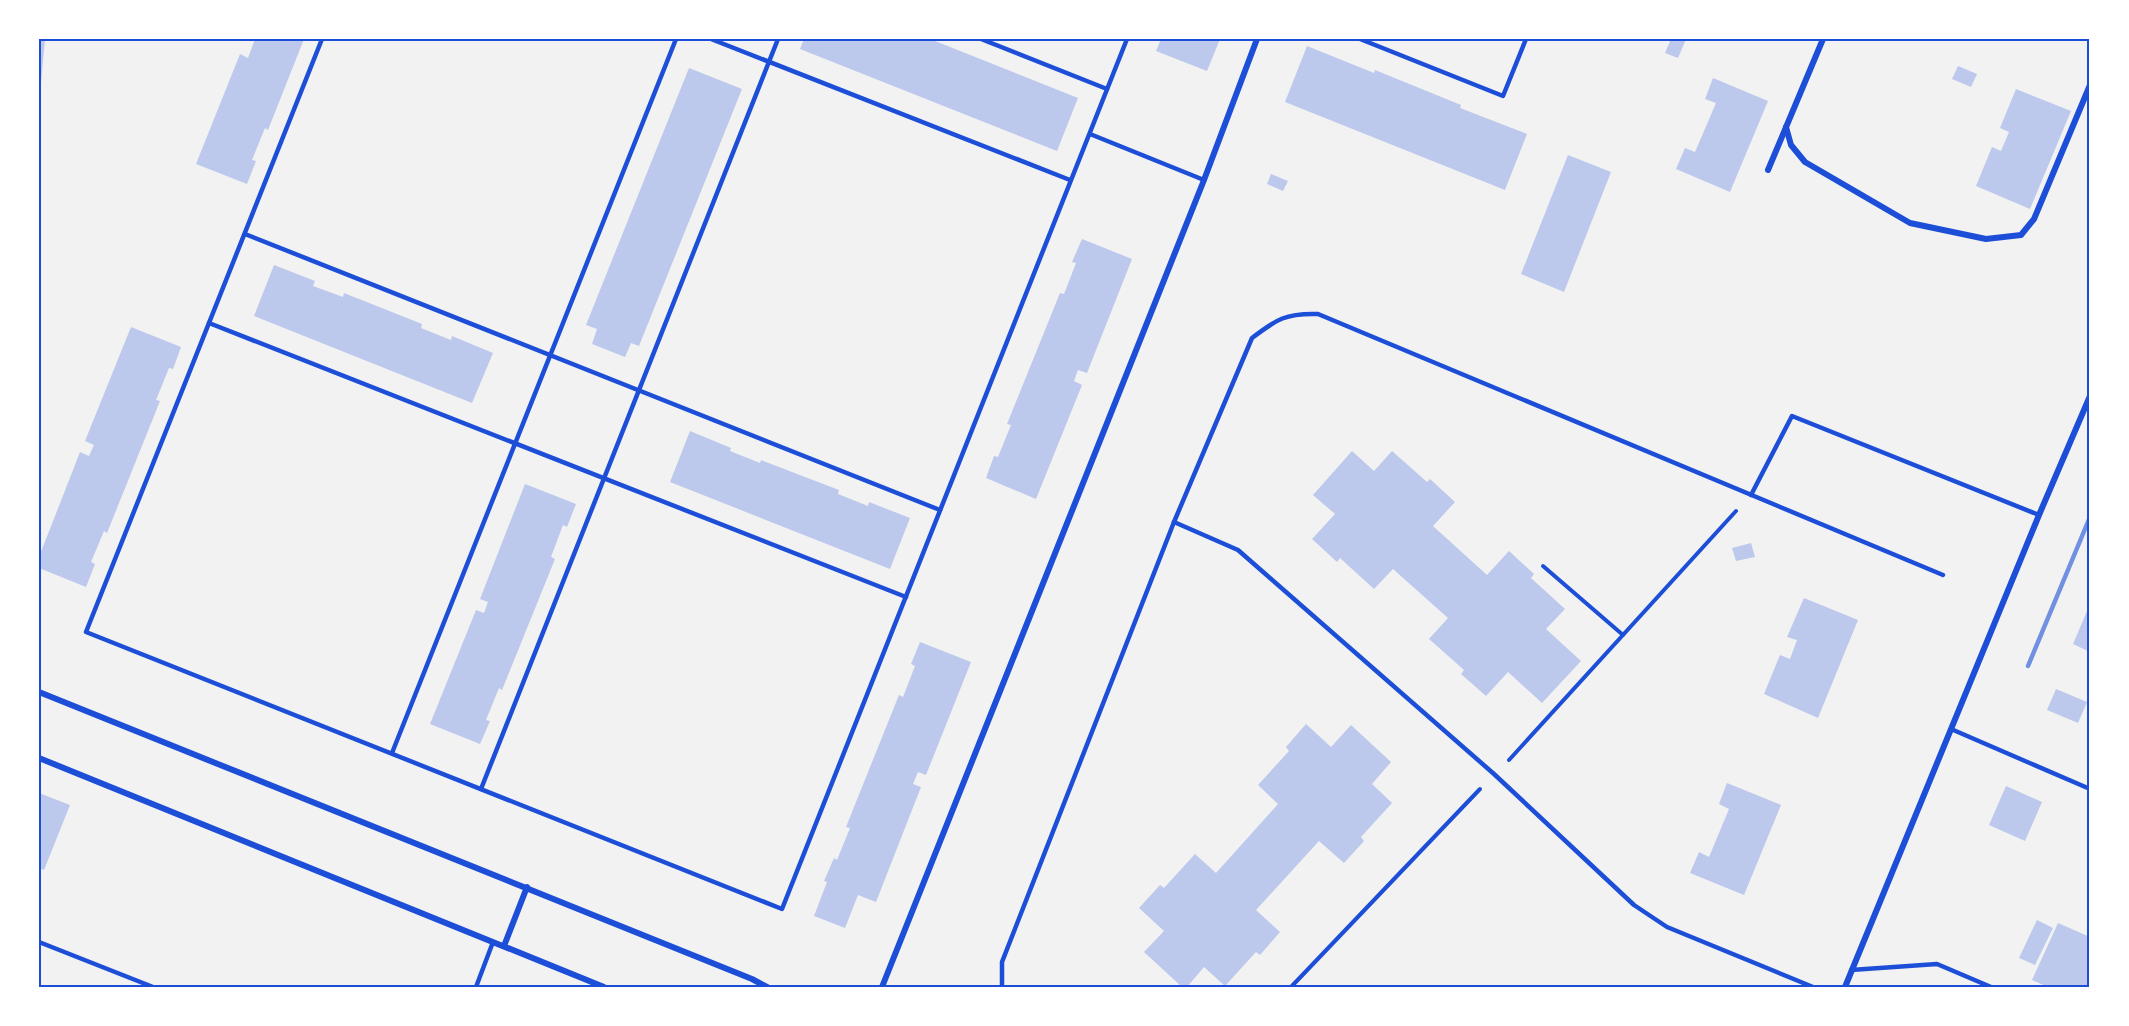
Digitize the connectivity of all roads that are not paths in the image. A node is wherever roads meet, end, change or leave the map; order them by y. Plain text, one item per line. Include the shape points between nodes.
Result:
1 (322, 39) edge
2 (676, 39) edge
3 (711, 39) edge
4 (778, 39) edge
5 (981, 39) edge
6 (1127, 39) edge
7 (1257, 39) edge
8 (1360, 39) edge
9 (1526, 39) edge
10 (1823, 39) edge
11 (769, 62) junction
12 (2090, 86) edge
13 (1107, 89) junction
14 (1786, 127) junction
15 (1090, 134) junction
16 (1768, 170) dead end
17 (1070, 180) junction
18 (1204, 180) junction
19 (245, 234) junction
20 (209, 323) junction
21 (550, 355) junction
22 (639, 390) junction
23 (2090, 396) edge
24 (515, 444) junction
25 (604, 479) junction
26 (1751, 495) junction
27 (940, 510) junction
28 (2039, 515) junction
29 (1174, 522) junction
30 (1943, 575) dead end
31 (906, 597) junction
32 (39, 692) edge
33 (1951, 729) junction
34 (392, 753) junction
35 (39, 758) edge
36 (481, 789) junction
37 (2090, 789) edge
38 (527, 887) junction
39 (39, 942) edge
40 (494, 942) junction
41 (504, 946) junction
42 (1851, 970) junction
43 (153, 987) edge
44 (476, 987) edge
45 (604, 987) edge
46 (766, 987) edge
47 (882, 987) edge
48 (1002, 987) edge
49 (1813, 987) edge
50 (1845, 987) edge
51 (1991, 987) edge

1 - 19 lane
2 - 21 lane
3 - 11 lane
4 - 11 lane
5 - 13 lane
6 - 13 lane
7 - 18 street
8 - 9 lane via 1503,96
10 - 14 street
11 - 17 lane
11 - 22 lane
12 - 14 street via 2034,219 2021,235 1986,239 1910,224 1805,162 1791,145
13 - 15 lane
14 - 16 street
15 - 17 lane
15 - 18 lane
17 - 27 lane
18 - 47 street
19 - 20 lane
19 - 21 lane
20 - 24 lane
20 - 34 lane via 86,633
21 - 22 lane
21 - 24 lane
22 - 25 lane
22 - 27 lane
23 - 28 street
24 - 25 lane
24 - 34 lane
25 - 31 lane
25 - 36 lane
26 - 28 lane via 1792,416
26 - 29 lane via 1318,314 1295,313 1272,322 1252,338
26 - 30 lane
27 - 31 lane
28 - 33 street
29 - 48 lane via 1002,962
29 - 49 lane via 1238,550 1494,774 1634,905 1667,927
31 - 36 lane via 782,909
32 - 38 street
33 - 37 lane
33 - 42 street
34 - 36 lane
35 - 40 street
38 - 41 street
38 - 46 street
39 - 43 lane
40 - 41 street
40 - 44 lane
41 - 45 street
42 - 50 street
42 - 51 lane via 1937,964

